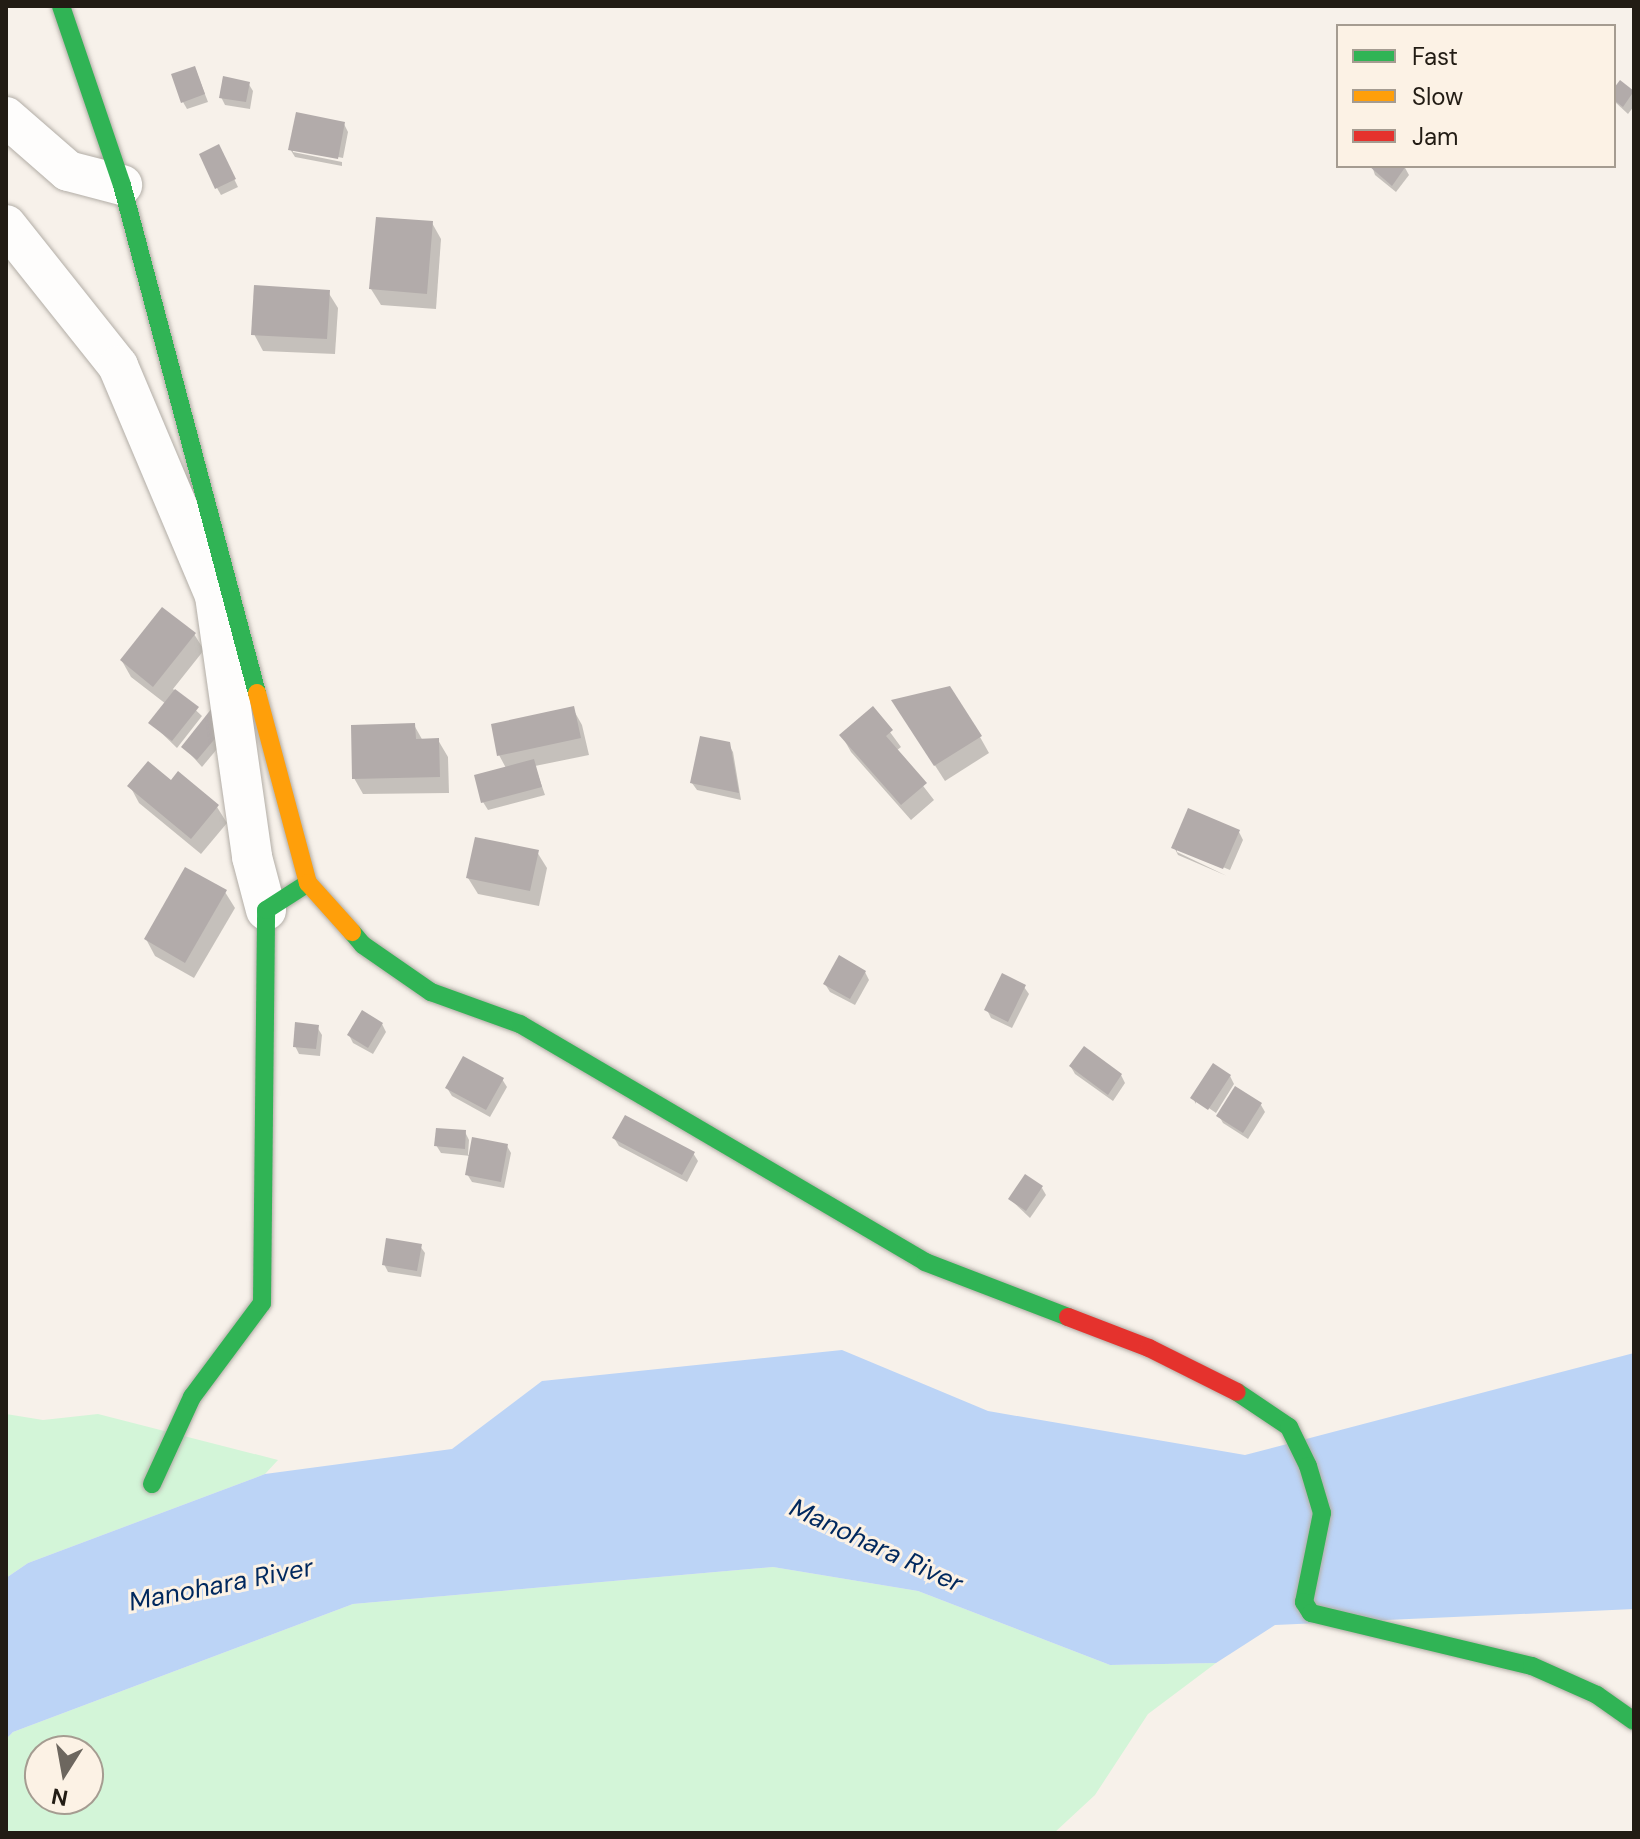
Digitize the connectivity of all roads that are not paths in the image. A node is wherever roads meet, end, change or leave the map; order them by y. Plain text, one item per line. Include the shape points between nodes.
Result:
1 (61, 6) edge
2 (6, 117) edge
3 (122, 185) junction
4 (6, 225) edge
5 (308, 883) junction
6 (266, 910) junction
7 (152, 1484) dead end
8 (1634, 1721) edge

1 - 3 street
2 - 3 street via 68,171
3 - 5 street
4 - 6 street via 118,366 215,596 252,857
5 - 6 street
5 - 8 street via 363,945 431,992 520,1024 925,1262 1149,1348 1255,1401 1289,1427 1322,1513 1304,1602 1316,1616 1532,1666 1597,1695
6 - 7 street via 262,1303 192,1397

